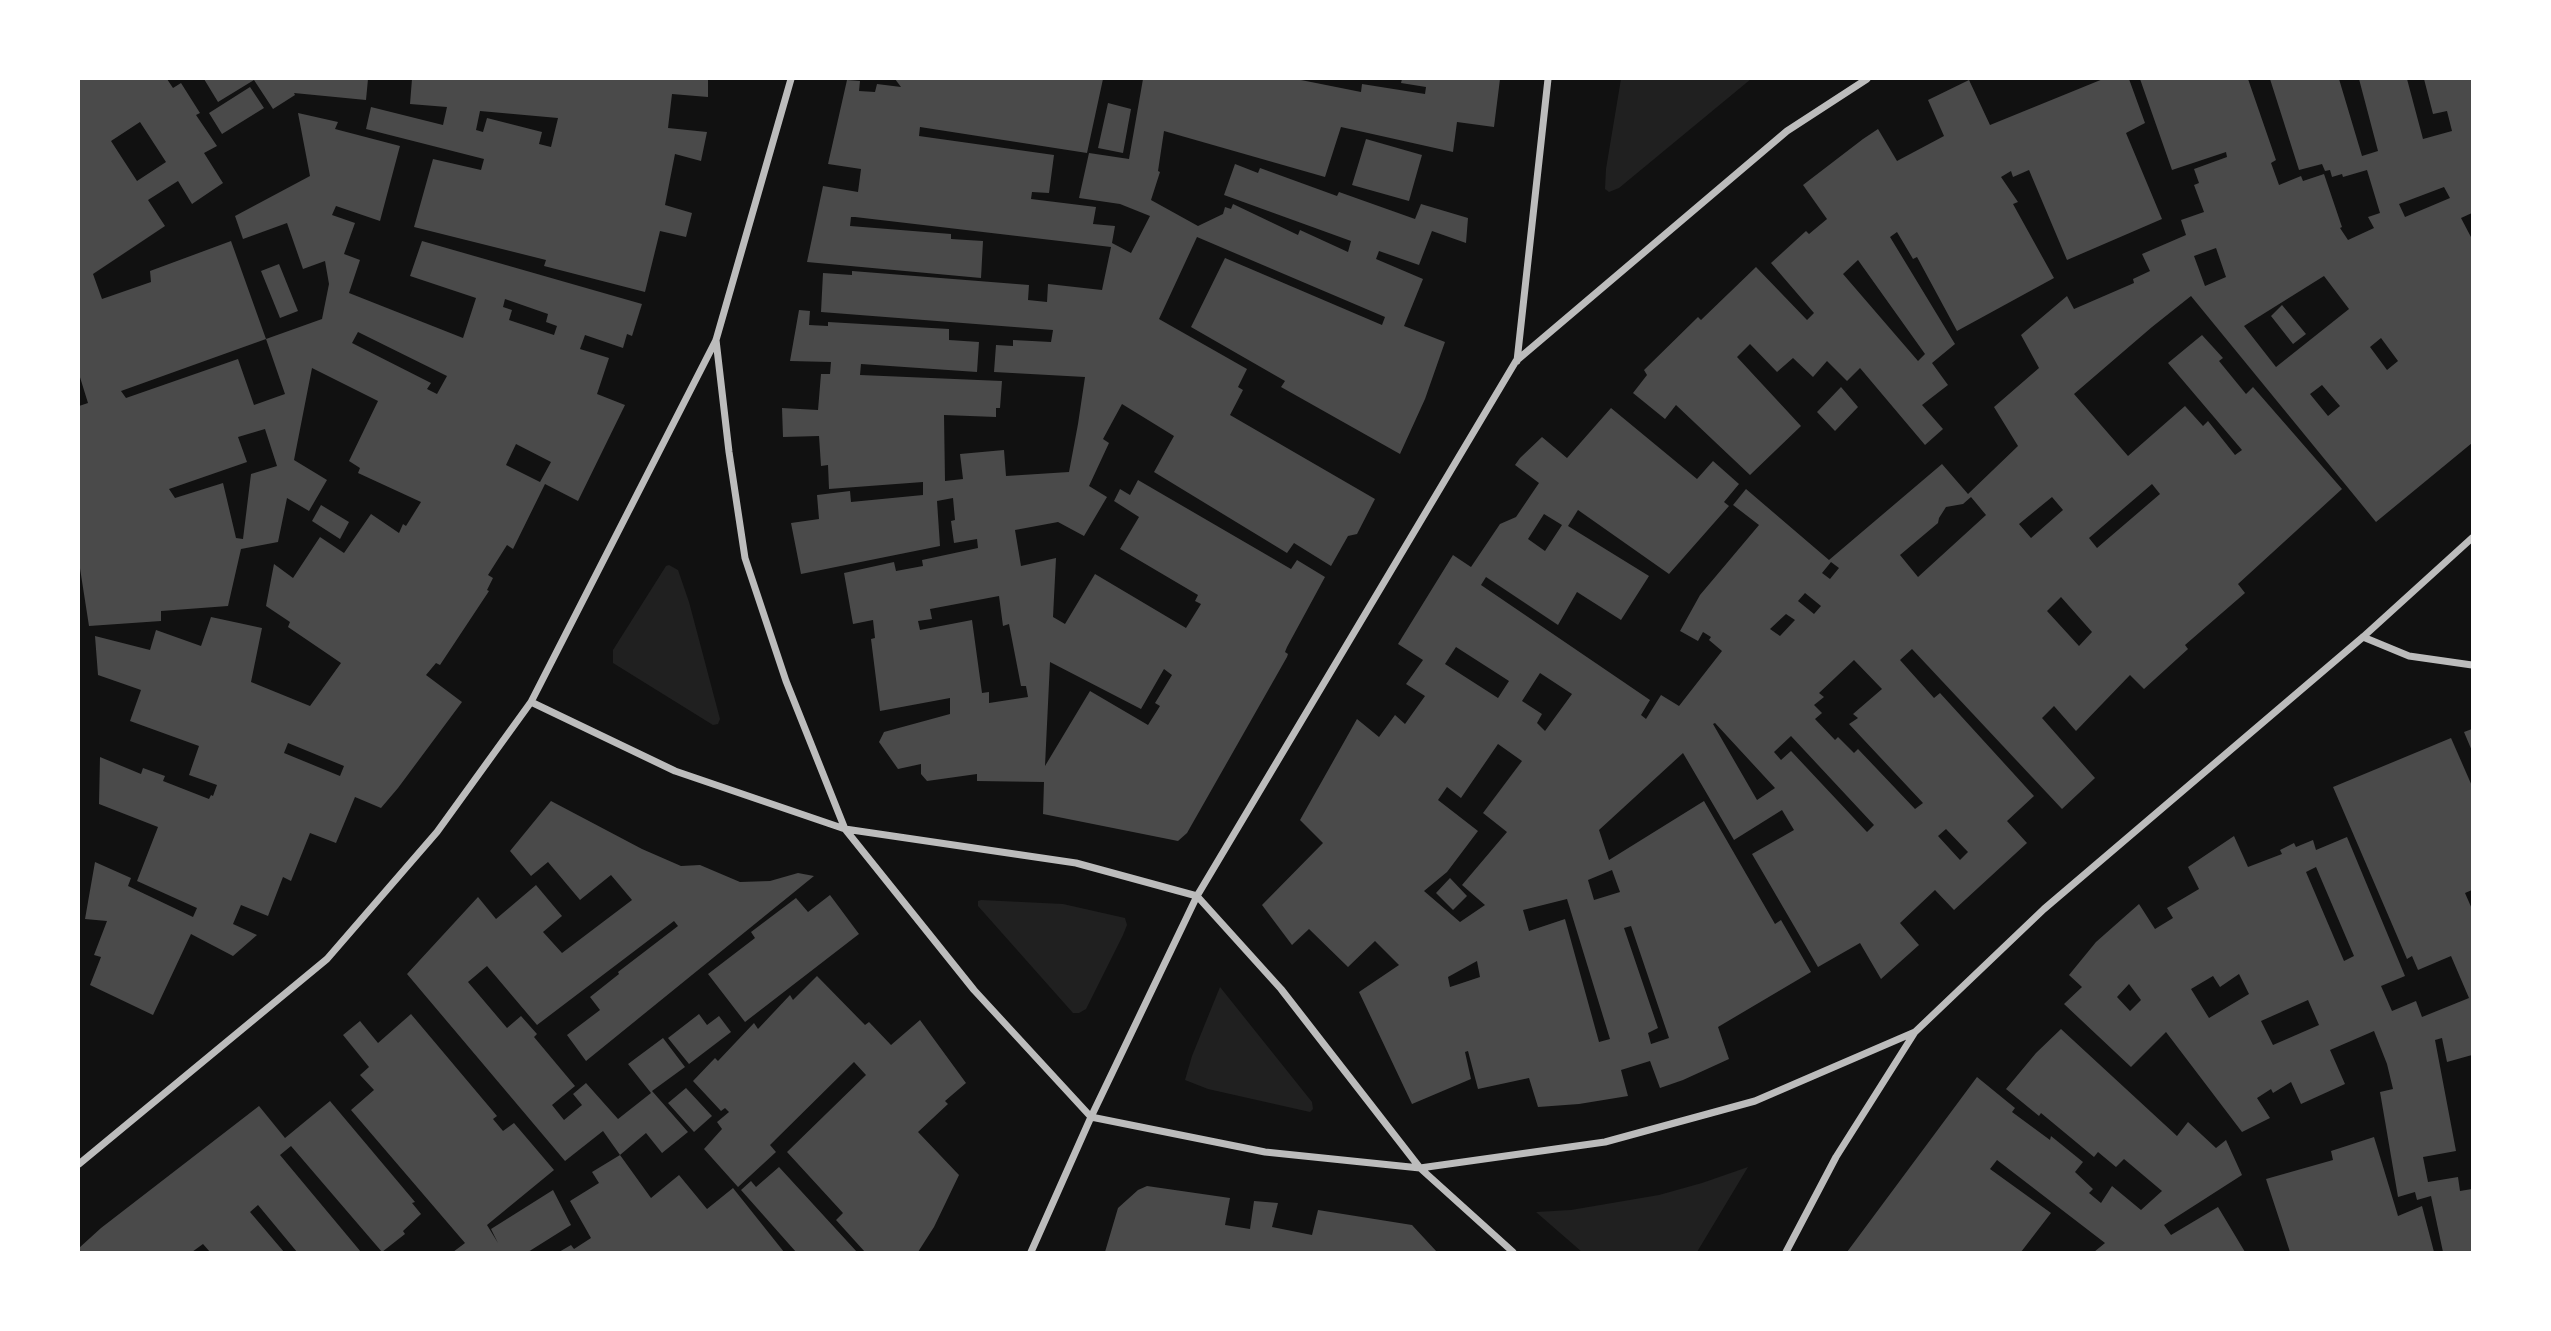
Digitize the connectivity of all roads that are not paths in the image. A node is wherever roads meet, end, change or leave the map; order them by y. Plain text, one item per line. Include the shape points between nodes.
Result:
1 (791, 79) edge
2 (1548, 79) edge
3 (1867, 79) edge
4 (716, 340) junction
5 (1517, 361) junction
6 (2472, 538) edge
7 (2363, 637) junction
8 (2472, 665) edge
9 (531, 702) junction
10 (845, 829) junction
11 (1197, 896) junction
12 (1915, 1032) junction
13 (1091, 1117) junction
14 (79, 1164) edge
15 (1420, 1168) junction
16 (1031, 1252) edge
17 (1513, 1252) edge
18 (1786, 1252) edge

1 - 4 street
2 - 5 street
3 - 5 street via 1787,131
4 - 9 street
4 - 10 street via 746,558 786,681
5 - 11 street
6 - 7 street
7 - 8 street via 2409,656
7 - 12 street via 2044,909
9 - 10 street via 675,771
9 - 14 street via 438,831 327,959
10 - 11 street via 1076,863
10 - 13 street via 974,990
11 - 13 street
11 - 15 street via 1281,989
12 - 15 street via 1755,1101 1605,1142
12 - 18 street via 1836,1157
13 - 15 street via 1265,1152
13 - 16 street
15 - 17 street

